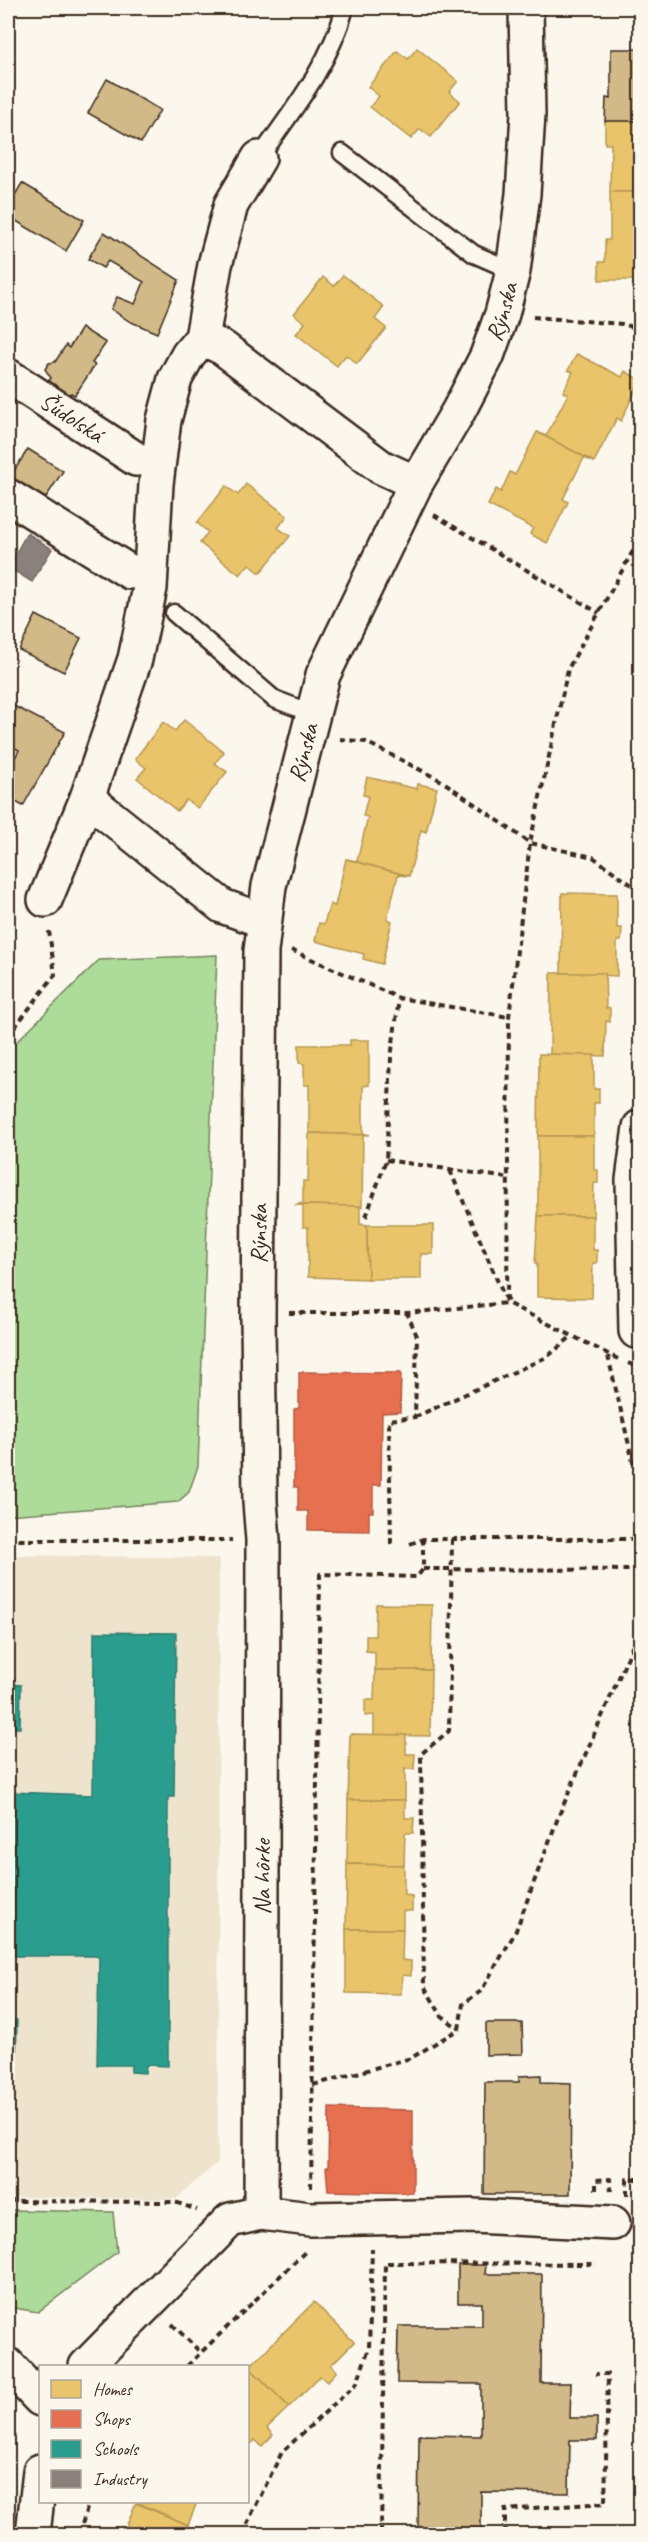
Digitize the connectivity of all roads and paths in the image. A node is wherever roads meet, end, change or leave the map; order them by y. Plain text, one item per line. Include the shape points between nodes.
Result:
1 (345, 8) edge
2 (526, 8) edge
3 (342, 153) dead end
4 (259, 158) joint
5 (513, 271) junction
6 (502, 314) junction
7 (640, 329) edge
8 (202, 338) junction
9 (8, 376) edge
10 (136, 459) dead end
11 (412, 491) junction
12 (8, 496) edge
13 (640, 538) edge
14 (129, 572) dead end
15 (174, 613) dead end
16 (599, 613) junction
17 (309, 724) junction
18 (87, 798) junction
19 (530, 843) junction
20 (640, 891) edge
21 (45, 900) joint
22 (262, 936) junction
23 (399, 998) junction
24 (509, 1017) junction
25 (8, 1036) edge
26 (640, 1127) edge
27 (386, 1160) junction
28 (449, 1168) junction
29 (508, 1178) junction
30 (366, 1217) dead end
31 (507, 1303) junction
32 (407, 1313) junction
33 (258, 1316) junction
34 (636, 1331) dead end
35 (572, 1336) junction
36 (608, 1355) junction
37 (640, 1368) edge
38 (415, 1417) junction
39 (640, 1480) edge
40 (423, 1539) junction
41 (452, 1539) junction
42 (640, 1539) edge
43 (8, 1540) edge
44 (263, 1540) junction
45 (391, 1544) dead end
46 (410, 1544) dead end
47 (423, 1569) junction
48 (451, 1569) junction
49 (640, 1570) edge
50 (640, 1629) edge
51 (459, 2029) junction
52 (313, 2085) junction
53 (8, 2201) edge
54 (245, 2217) junction
55 (310, 2219) junction
56 (613, 2223) dead end
57 (372, 2240) dead end
58 (300, 2255) dead end
59 (597, 2264) dead end
60 (149, 2301) junction
61 (201, 2353) junction
62 (8, 2365) edge
63 (88, 2365) edge
64 (190, 2365) edge
65 (596, 2374) dead end
66 (39, 2398) edge
67 (39, 2480) edge
68 (89, 2503) edge
69 (640, 2528) edge
70 (33, 2535) edge
71 (80, 2535) edge
72 (242, 2535) edge
73 (381, 2535) edge
74 (505, 2535) edge
75 (634, 2535) edge

1 - 4 lane via 338,33 320,68
2 - 5 street, Rýnska via 528,114
3 - 5 lane via 474,254
4 - 8 street via 231,205
5 - 6 street, Rýnska
6 - 7 path via 622,324
6 - 11 street, Rýnska via 487,356
8 - 11 street via 223,348
8 - 18 street via 175,379 167,409 156,484 150,588 135,658
9 - 10 street, Šúdolská
11 - 16 path
11 - 17 street, Rýnska via 323,675
12 - 14 street
13 - 16 path
15 - 17 lane
16 - 19 path via 568,669
17 - 19 path via 366,742 442,781
17 - 22 street, Rýnska via 269,886
18 - 21 street
18 - 22 street
19 - 20 path via 593,857
19 - 24 path
21 - 25 path via 55,975
22 - 23 path
22 - 33 street, Rýnska
23 - 24 path
23 - 27 path via 390,1058
24 - 29 path
26 - 34 street via 633,1180
27 - 28 path
27 - 30 path
28 - 29 path
28 - 31 path
29 - 31 path
31 - 32 path
31 - 35 path
32 - 33 path
32 - 38 path via 417,1336
33 - 44 street, Rýnska
35 - 36 path
35 - 38 path via 547,1357
36 - 37 path
36 - 39 path
38 - 45 path via 389,1420
40 - 41 path
40 - 46 path
40 - 47 path
41 - 42 path
41 - 48 path
43 - 44 path
44 - 54 street, Na hôrke
47 - 48 path
47 - 52 path via 417,1577 320,1574
48 - 49 path
48 - 51 path via 448,1731 421,1754 423,1986 441,2015
50 - 51 path via 559,1815 515,1934 481,1991 463,2004
51 - 52 path via 411,2058
52 - 55 path
53 - 54 path via 175,2202
54 - 55 street
54 - 60 street
55 - 56 street via 473,2216
57 - 72 path via 369,2348 357,2383 282,2452
58 - 61 path
59 - 73 path via 385,2263
60 - 61 path
60 - 63 street
61 - 64 path
62 - 66 street
65 - 74 path via 608,2374 605,2503 505,2511
67 - 70 street
68 - 71 path
69 - 75 path

